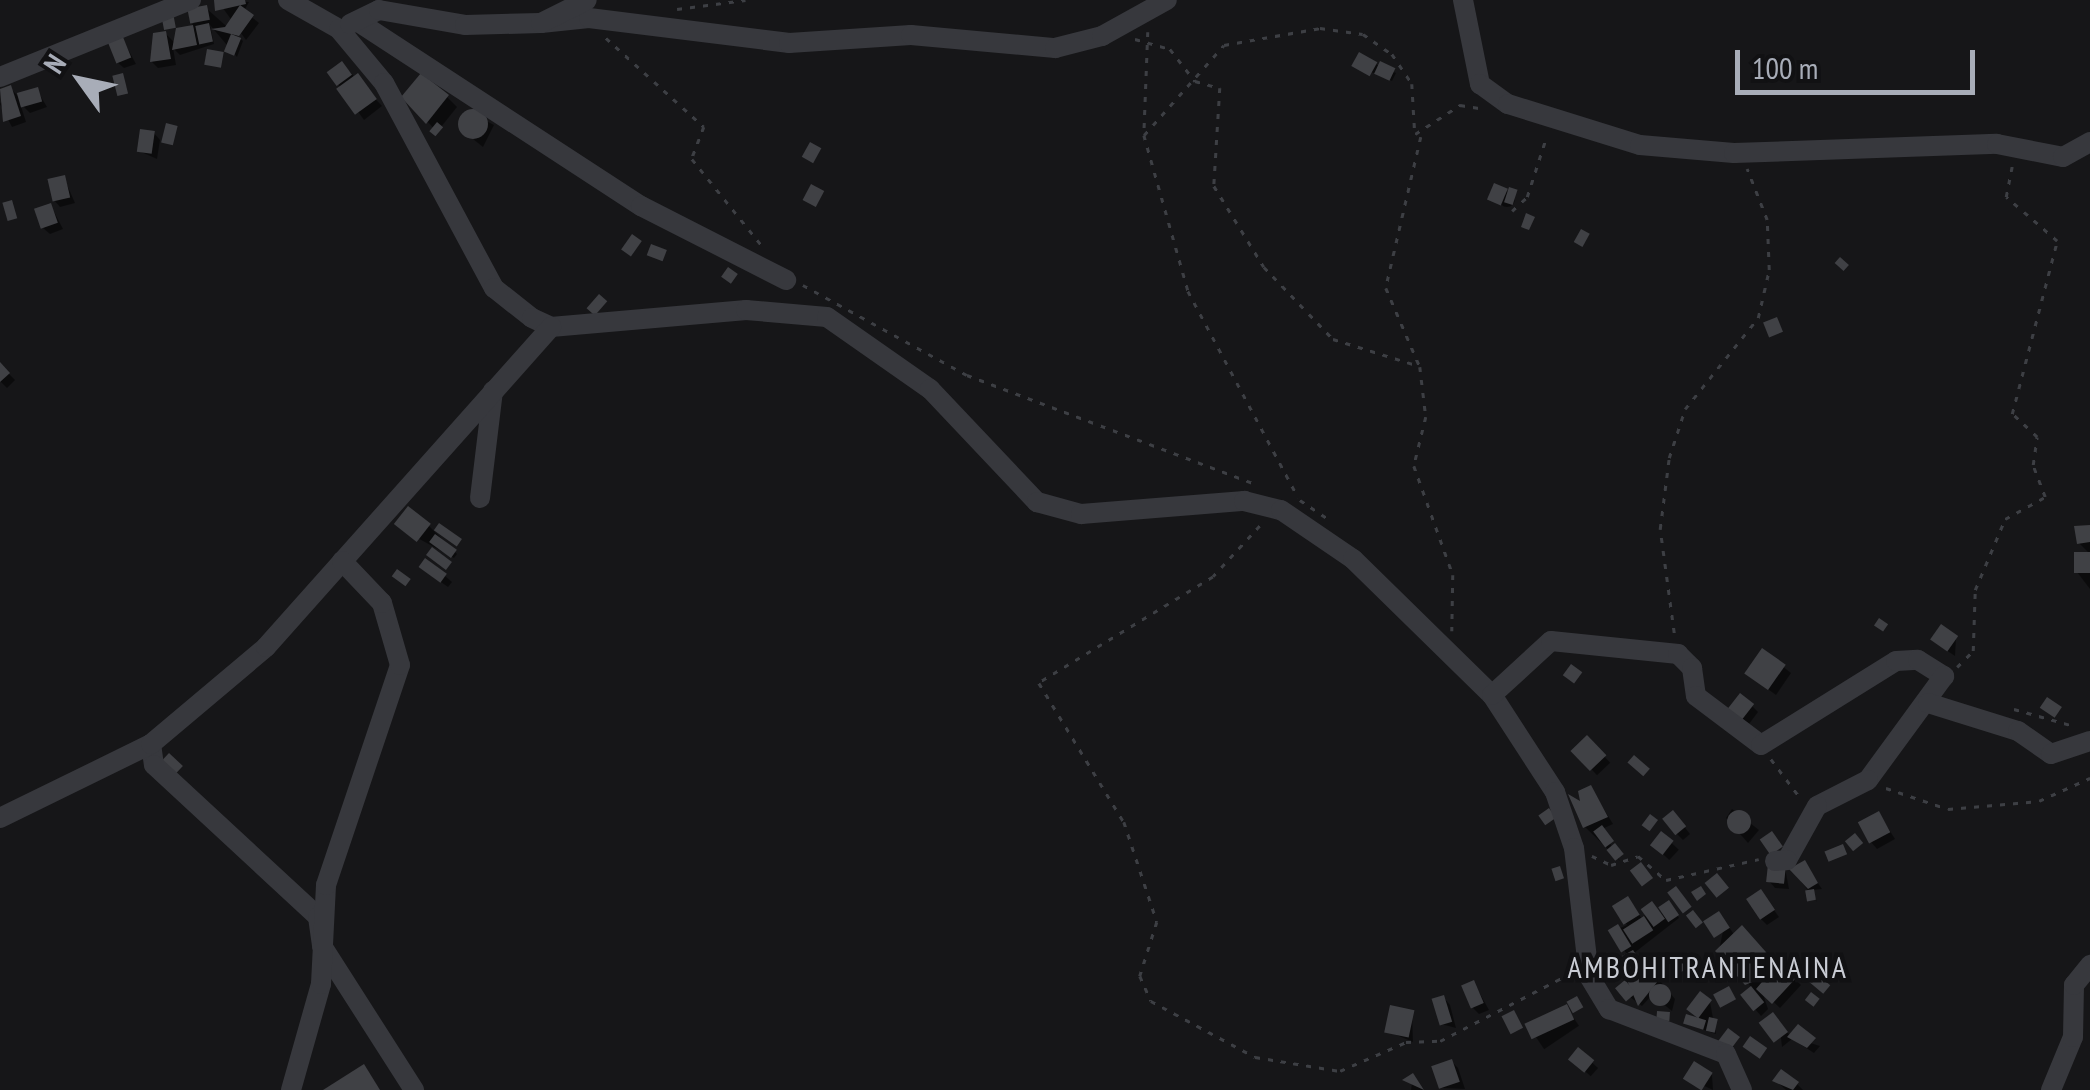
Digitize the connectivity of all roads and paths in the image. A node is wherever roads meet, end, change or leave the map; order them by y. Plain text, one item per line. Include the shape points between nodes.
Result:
1 (191, 0) edge
2 (288, 0) edge
3 (1166, 0) edge
4 (1463, 0) edge
5 (588, 9) edge
6 (1145, 11) junction
7 (348, 25) junction
8 (1102, 36) junction
9 (1149, 41) junction
10 (0, 76) edge
11 (1195, 81) junction
12 (1494, 111) dead end
13 (1554, 116) junction
14 (1144, 135) junction
15 (1422, 136) junction
16 (2090, 142) edge
17 (1997, 144) junction
18 (1734, 153) junction
19 (1512, 211) dead end
20 (768, 254) dead end
21 (786, 280) joint
22 (551, 328) junction
23 (1420, 366) junction
24 (493, 391) junction
25 (1261, 487) dead end
26 (480, 498) dead end
27 (1289, 502) junction
28 (1332, 528) dead end
29 (342, 561) junction
30 (1678, 654) junction
31 (1461, 664) junction
32 (1944, 676) junction
33 (1492, 695) junction
34 (1928, 703) junction
35 (2090, 741) edge
36 (151, 744) junction
37 (1761, 745) junction
38 (2090, 778) edge
39 (1868, 780) junction
40 (1817, 806) junction
41 (0, 818) edge
42 (1574, 848) junction
43 (1775, 861) joint
44 (322, 946) junction
45 (2090, 964) edge
46 (1588, 976) junction
47 (291, 1090) edge
48 (414, 1090) edge
49 (1742, 1090) edge
50 (2051, 1090) edge

1 - 10 street
2 - 7 street
3 - 6 street
4 - 13 street via 1480,84 1508,104
5 - 7 street via 542,23 465,24 378,10
5 - 8 street via 789,44 911,36 1055,48
5 - 20 path via 704,127 692,158
6 - 8 street
6 - 9 path
7 - 21 street via 641,206
7 - 22 street via 494,288
8 - 9 path
9 - 11 path via 1182,56
9 - 14 path via 1139,91
11 - 14 path
11 - 15 path via 1216,52 1242,38 1320,28 1363,34 1392,54 1412,84
11 - 23 path via 1220,88 1214,186 1264,267 1333,339
12 - 15 path via 1460,106
13 - 18 street via 1640,145
13 - 19 path via 1527,198
14 - 27 path via 1205,333
15 - 23 path via 1386,288
16 - 17 street via 2063,156
17 - 18 street
17 - 32 path via 2013,159 2006,197 2056,241 2012,414 2037,438 2033,465 2045,497 2005,519 1975,590 1972,651
18 - 30 path via 1767,220 1769,270 1758,318 1685,409 1669,458 1660,529
21 - 25 path via 822,290 967,375
22 - 24 street
22 - 27 street via 746,310 827,317 930,390 1038,502 1081,514 1218,500
23 - 31 path via 1426,417 1414,466 1453,575
24 - 26 street
24 - 29 street
27 - 28 path
27 - 31 street
27 - 46 path via 1213,577 1039,683 1124,822 1157,922 1140,976 1151,1001 1254,1056 1340,1071 1406,1042 1440,1041 1554,977
29 - 36 street via 266,646
29 - 44 street via 382,603 400,665 326,885
30 - 33 street via 1551,641
30 - 37 street via 1692,668 1696,696
31 - 33 street
32 - 34 street
32 - 37 street via 1918,660 1896,661
33 - 42 street via 1556,792
34 - 35 street via 2018,731 2050,754
34 - 39 street
36 - 41 street
36 - 44 street via 154,765 253,866 297,890 318,917
37 - 40 path via 1802,801
38 - 39 path via 2039,801 1948,809
39 - 40 street
40 - 43 street via 1787,860
42 - 43 path via 1612,865 1638,856 1666,880
42 - 46 street
44 - 47 street via 321,984
44 - 48 street
45 - 50 street via 2074,985 2073,1037
46 - 49 street via 1609,1009 1726,1054

